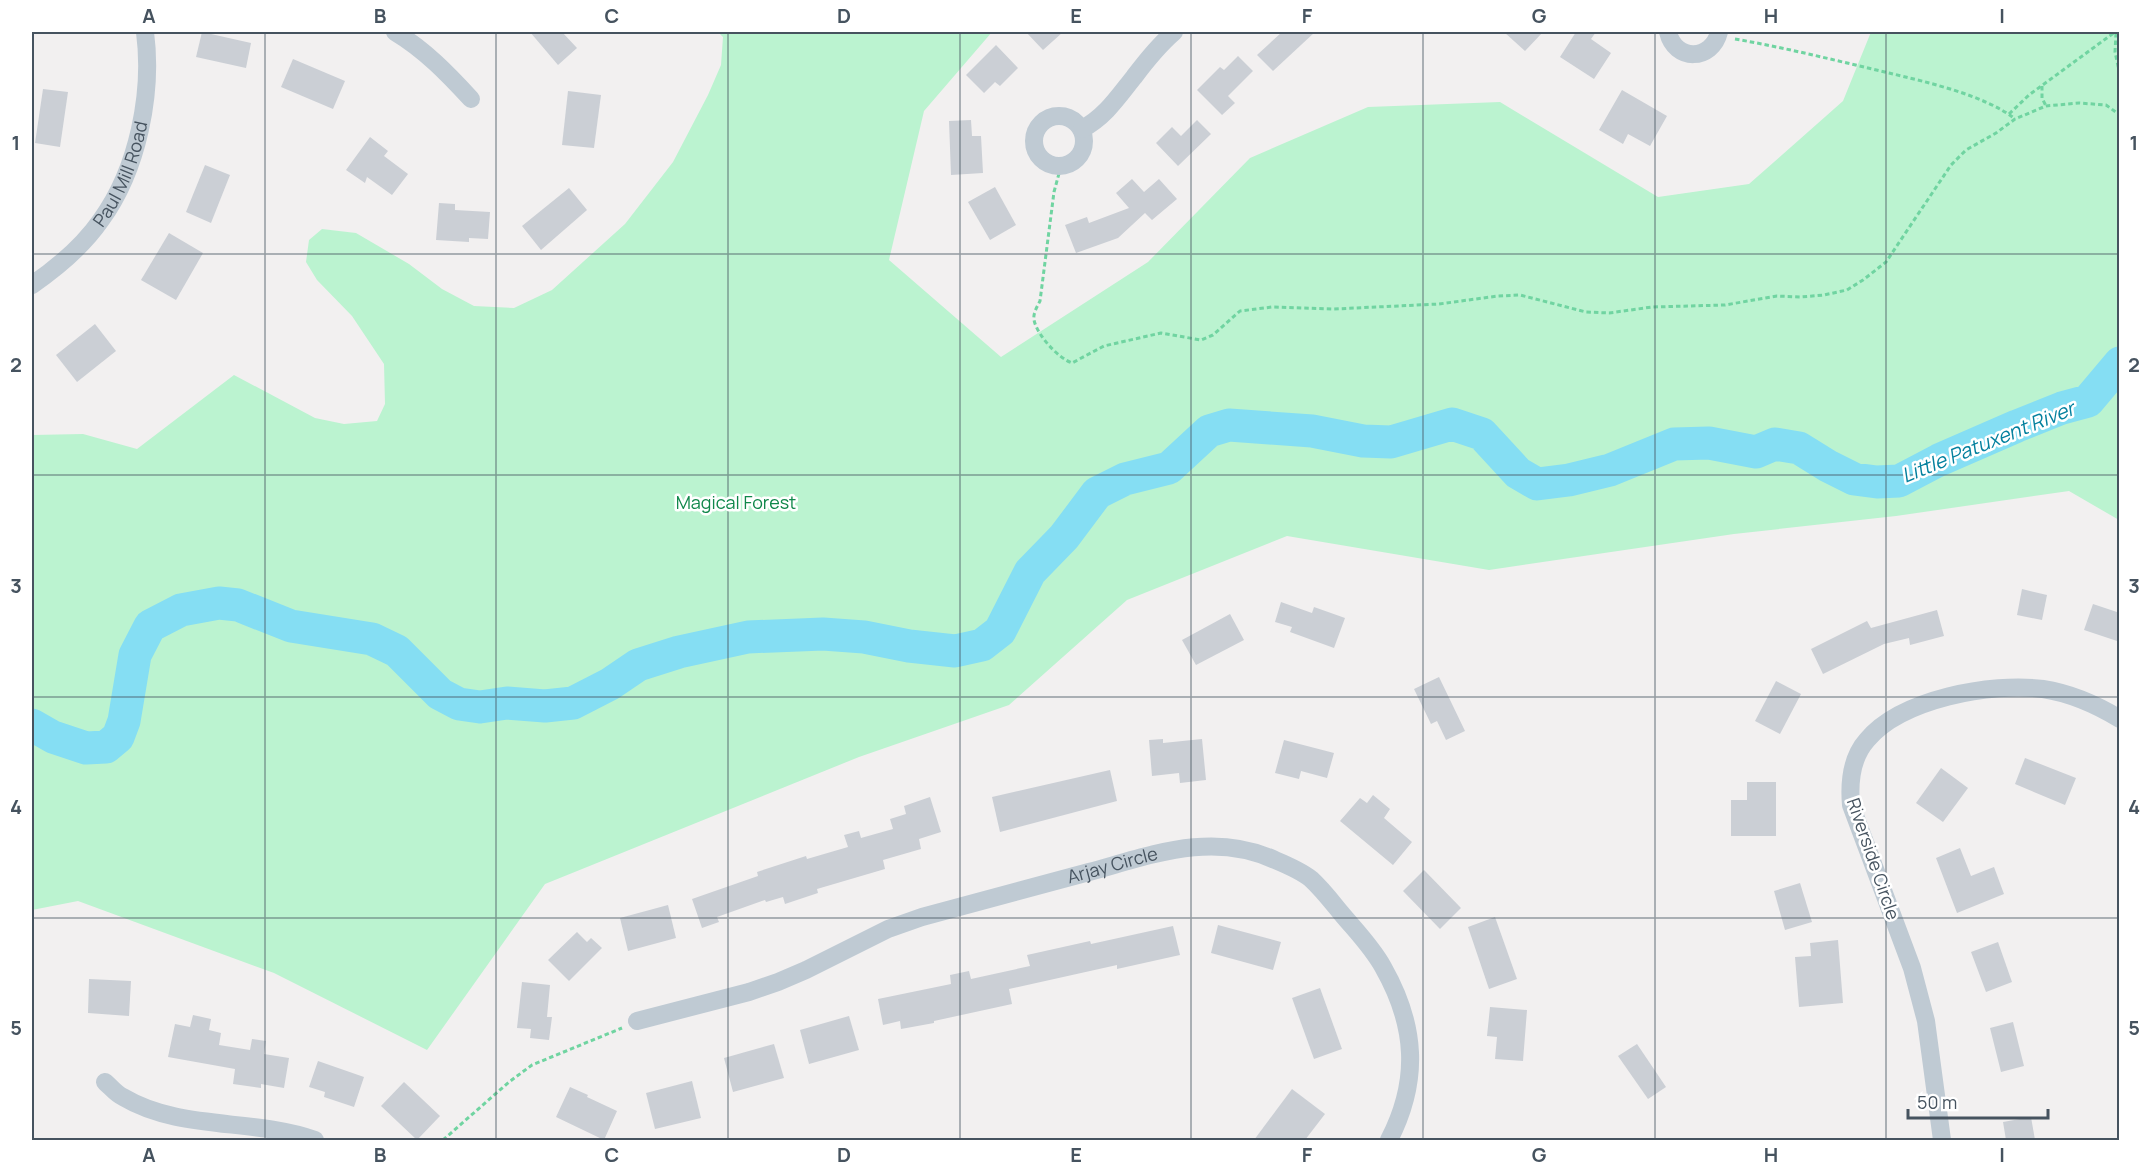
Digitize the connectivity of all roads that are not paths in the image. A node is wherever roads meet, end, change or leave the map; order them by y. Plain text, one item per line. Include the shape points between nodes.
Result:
1 (145, 32) edge
2 (395, 32) edge
3 (1174, 32) edge
4 (1668, 32) edge
5 (1719, 32) edge
6 (471, 99) dead end
7 (1082, 129) junction
8 (32, 285) edge
9 (2120, 719) edge
10 (637, 1021) road end
11 (105, 1082) dead end
12 (315, 1140) edge
13 (1389, 1140) edge
14 (1942, 1140) edge

1 - 8 street, Paul Mill Road via 144,107 138,142 124,179 102,219 77,248
2 - 6 street via 440,65
3 - 7 street via 1109,110
4 - 5 street via 1678,50 1691,54 1702,53 1714,45
7 - 7 street via 1072,119 1052,116 1035,132 1037,153 1053,165 1070,164 1083,149
9 - 14 street, Riverside Circle via 2079,699 2043,689 1977,691 1901,714 1865,741 1854,762 1849,784 1851,805 1912,968 1926,1022
10 - 13 street, Arjay Circle via 768,986 922,917 1163,852 1217,845 1264,855 1311,879 1376,954 1395,988 1408,1028 1408,1087 1401,1116
11 - 12 street via 120,1096 168,1115

